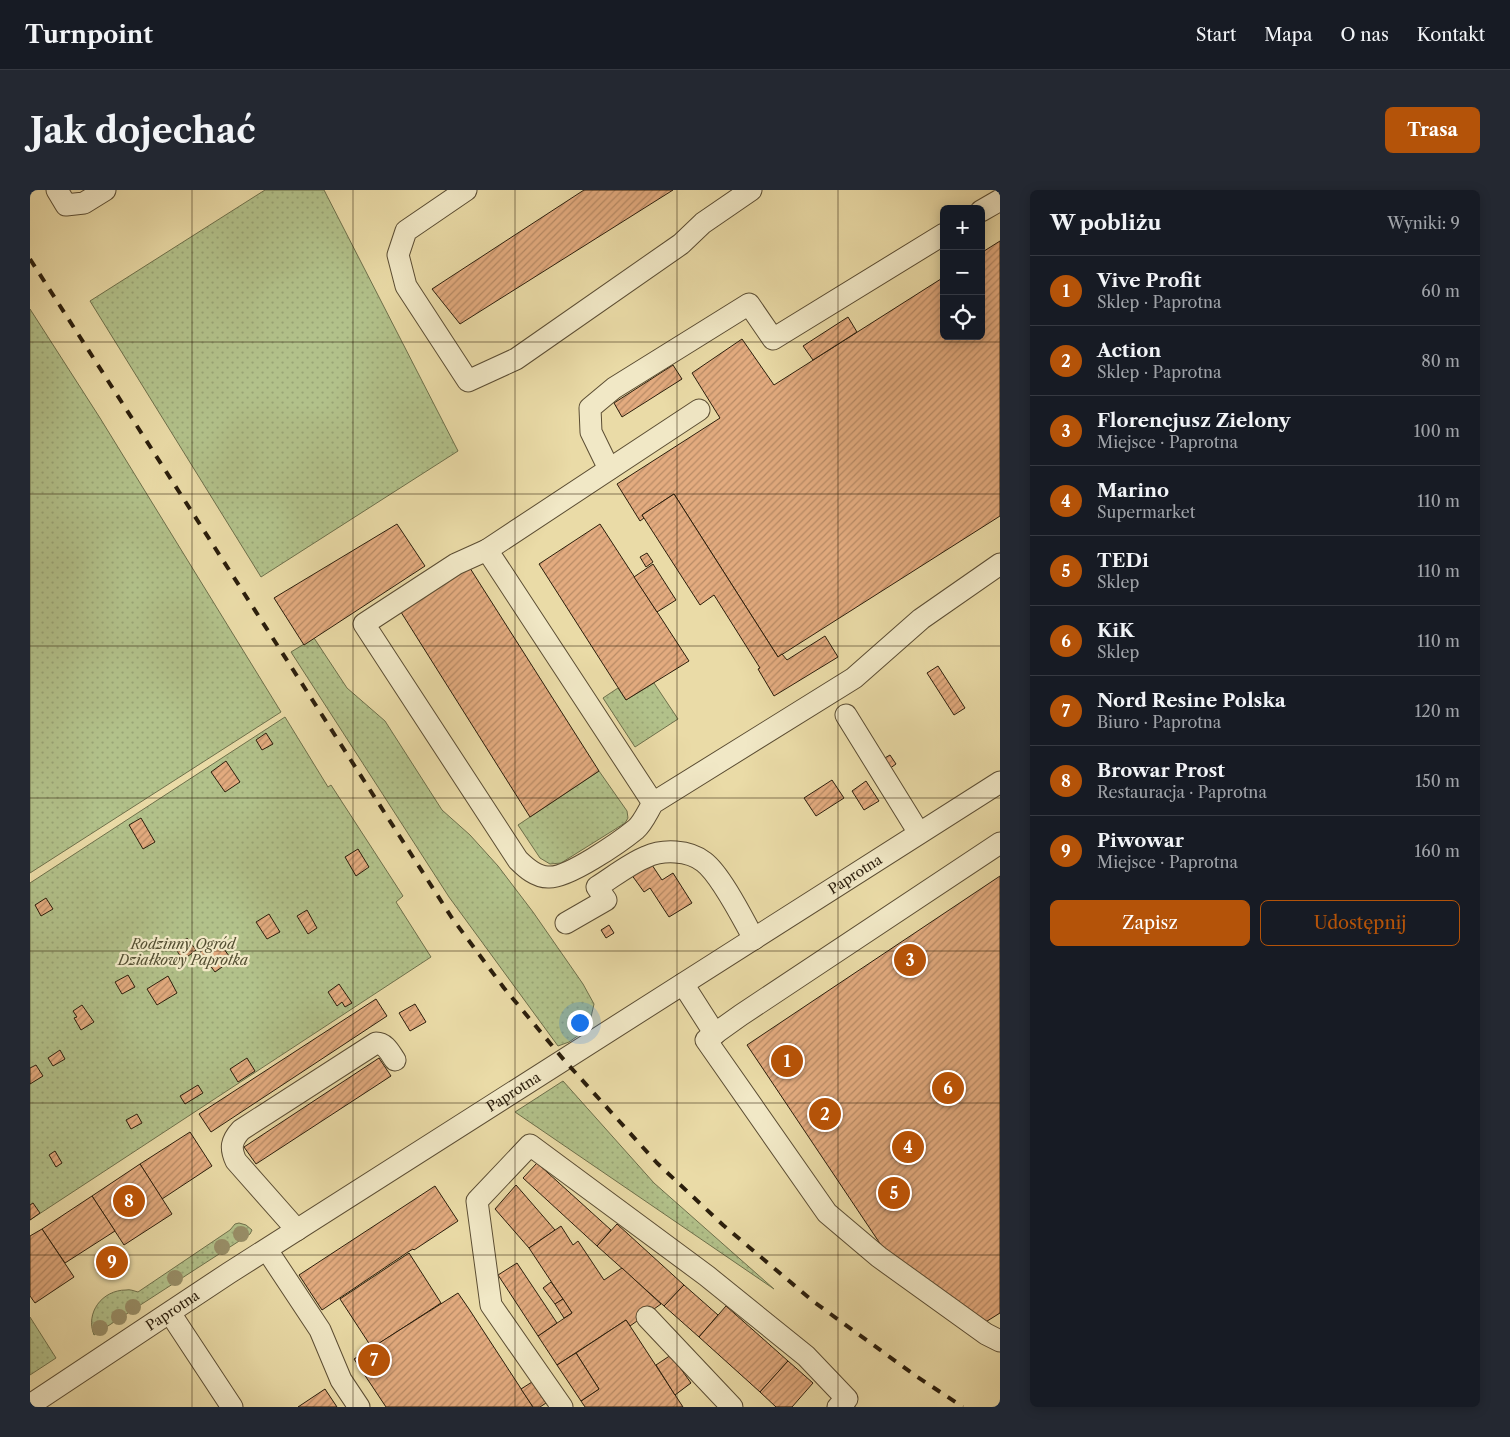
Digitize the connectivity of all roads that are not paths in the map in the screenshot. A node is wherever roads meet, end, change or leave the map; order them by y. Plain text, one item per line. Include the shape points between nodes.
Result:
1 (57, 190) edge
2 (105, 190) edge
3 (466, 190) edge
4 (751, 190) edge
5 (1000, 200) edge
6 (985, 209) edge
7 (940, 236) edge
8 (699, 410) dead end
9 (609, 469) junction
10 (487, 550) junction
11 (1000, 564) edge
12 (846, 715) dead end
13 (1000, 782) edge
14 (653, 803) junction
15 (919, 833) junction
16 (1000, 843) edge
17 (566, 923) dead end
18 (754, 939) junction
19 (683, 984) junction
20 (716, 1034) junction
21 (394, 1060) dead end
22 (298, 1230) junction
23 (267, 1250) junction
24 (170, 1313) junction
25 (647, 1317) dead end
26 (1000, 1341) edge
27 (30, 1405) edge
28 (232, 1407) edge
29 (359, 1407) edge
30 (562, 1407) edge
31 (732, 1407) edge
32 (838, 1407) edge

1 - 2 street via 66,205 84,204
3 - 4 street via 406,232 398,255 406,286 468,381 516,359 681,244 703,223
5 - 6 street
7 - 9 street via 773,339 749,304 614,388 590,408 591,432
8 - 9 street
9 - 10 street
10 - 14 street
10 - 14 street via 456,564 364,624 504,841 526,868 548,877 562,876 637,828
11 - 14 street via 921,619 854,678
12 - 15 street
13 - 15 street, Paprotna
15 - 18 street, Paprotna
16 - 20 street
17 - 18 street via 606,900 597,887 645,857 660,852 681,852 704,861
18 - 19 street, Paprotna
19 - 20 street
19 - 22 street, Paprotna
20 - 26 street via 706,1040 827,1213 879,1257
21 - 22 street via 385,1045 376,1043 235,1137 232,1152 236,1161
22 - 23 street, Paprotna
23 - 24 street, Paprotna
23 - 29 street via 320,1330 341,1380
24 - 27 street, Paprotna
24 - 28 street
25 - 31 street
30 - 32 street via 491,1305 477,1201 530,1145 707,1276 806,1356 847,1399

